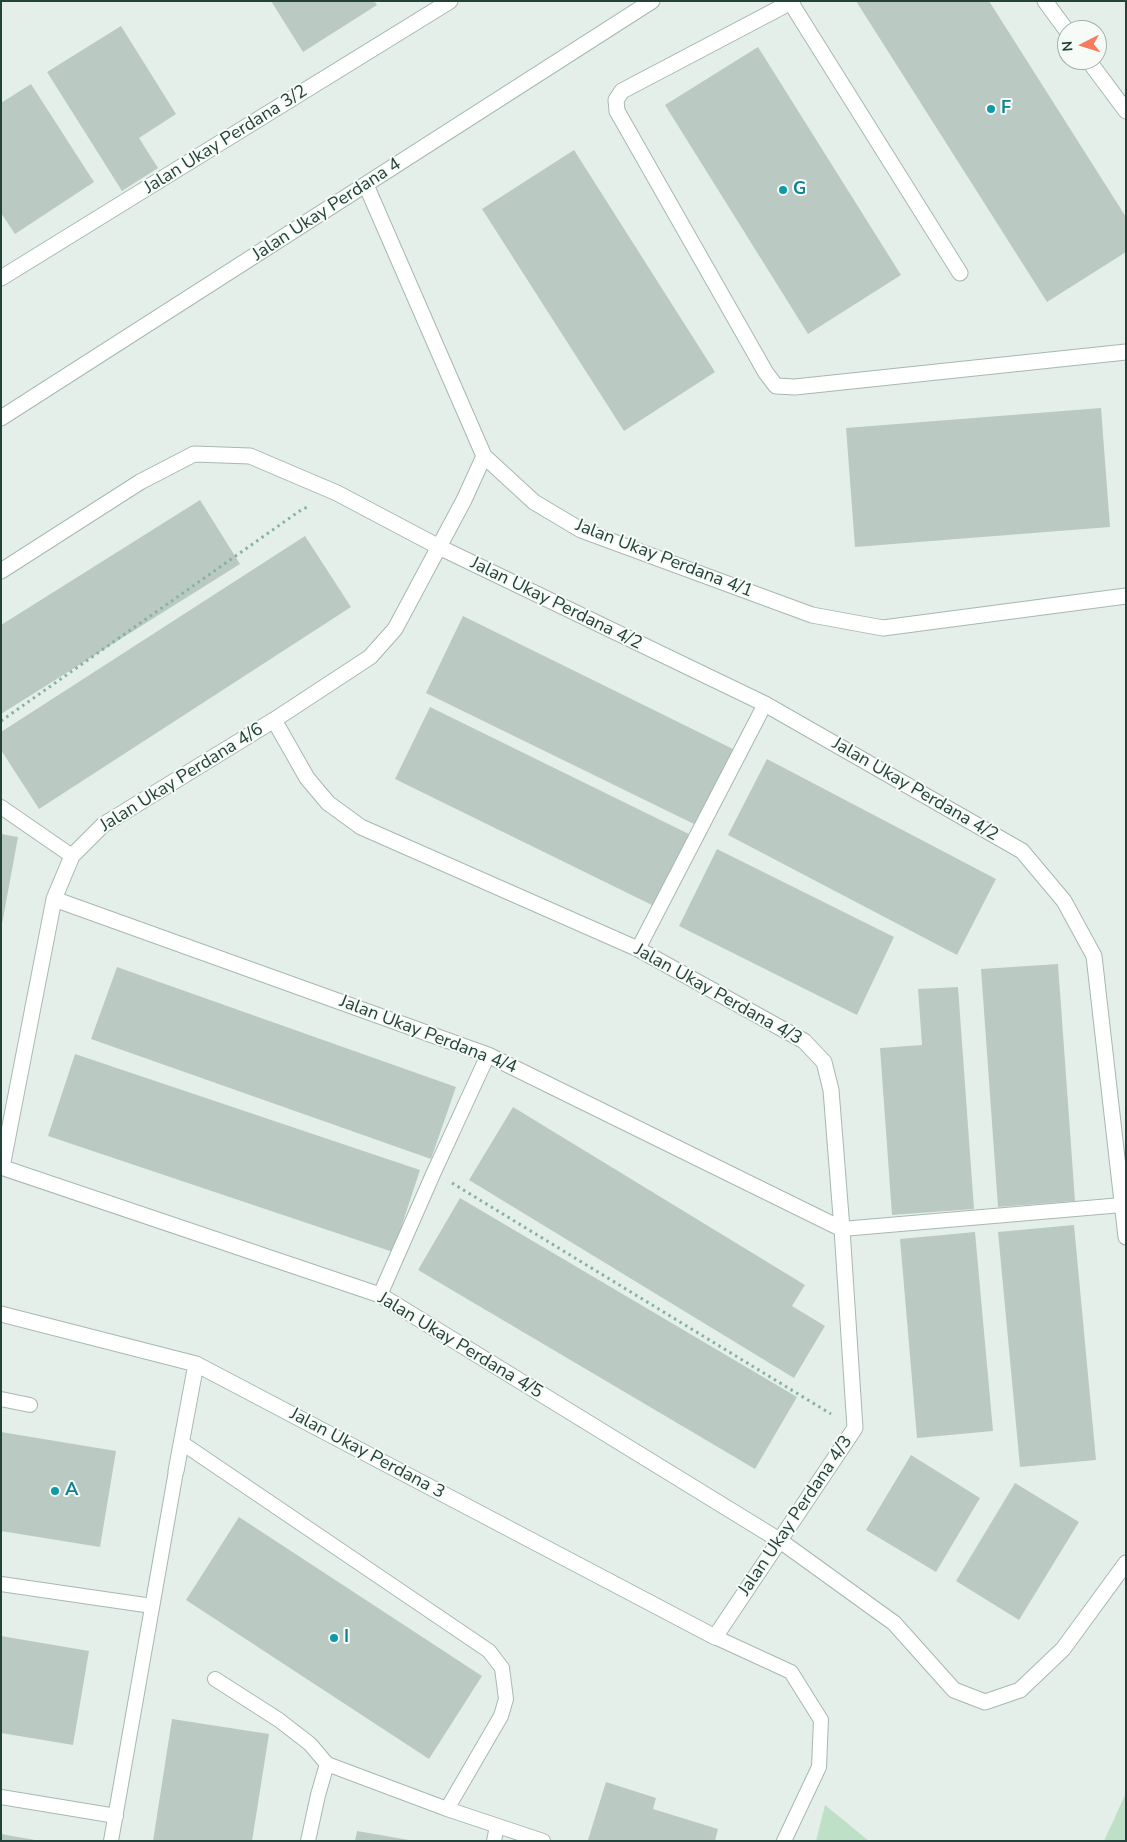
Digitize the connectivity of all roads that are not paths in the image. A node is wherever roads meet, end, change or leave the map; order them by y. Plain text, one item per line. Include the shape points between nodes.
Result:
1 (450, 1) edge
2 (652, 1) edge
3 (1045, 1) edge
4 (792, 2) edge
5 (1059, 20) edge
6 (1095, 70) edge
7 (1126, 111) edge
8 (366, 185) junction
9 (960, 273) dead end
10 (1, 278) edge
11 (1126, 352) edge
12 (1, 418) edge
13 (484, 456) junction
14 (439, 547) junction
15 (1, 571) edge
16 (1126, 596) edge
17 (765, 704) junction
18 (274, 720) junction
19 (1, 807) edge
20 (72, 856) junction
21 (54, 899) junction
22 (638, 949) junction
23 (488, 1055) junction
24 (2, 1167) edge
25 (1122, 1205) junction
26 (842, 1229) junction
27 (1126, 1237) edge
28 (380, 1296) junction
29 (1, 1314) edge
30 (196, 1364) junction
31 (1, 1399) edge
32 (30, 1405) dead end
33 (182, 1443) junction
34 (176, 1471) joint
35 (779, 1540) junction
36 (1126, 1563) edge
37 (1, 1584) edge
38 (152, 1606) junction
39 (715, 1637) junction
40 (215, 1679) dead end
41 (327, 1764) junction
42 (1, 1797) edge
43 (447, 1809) junction
44 (116, 1816) junction
45 (497, 1826) junction
46 (111, 1841) edge
47 (308, 1841) edge
48 (494, 1841) edge
49 (543, 1841) edge
50 (784, 1841) edge

1 - 10 street, Jalan Ukay Perdana 3/2
2 - 8 street, Jalan Ukay Perdana 4
3 - 5 street
4 - 9 street
4 - 11 street via 622,91 616,100 617,111 776,386 795,387
6 - 7 street
8 - 12 street, Jalan Ukay Perdana 4
8 - 13 street, Jalan Ukay Perdana 4/1
13 - 14 street, Jalan Ukay Perdana 4/6
13 - 16 street, Jalan Ukay Perdana 4/1 via 534,502 581,530 812,615 883,628
14 - 15 street, Jalan Ukay Perdana 4/2 via 336,493 250,456 194,454 140,482
14 - 17 street, Jalan Ukay Perdana 4/2
14 - 18 street, Jalan Ukay Perdana 4/6 via 395,629 370,657
17 - 22 lane
17 - 25 street, Jalan Ukay Perdana 4/2 via 1022,851 1064,901 1094,956
18 - 20 street, Jalan Ukay Perdana 4/6 via 104,825
18 - 22 street, Jalan Ukay Perdana 4/3 via 307,778 328,803 361,827
19 - 20 lane
20 - 21 street, Jalan Ukay Perdana 4/6
21 - 23 street, Jalan Ukay Perdana 4/4
21 - 24 street, Jalan Ukay Perdana 4/6
22 - 26 street, Jalan Ukay Perdana 4/3 via 804,1041 824,1062 831,1090
23 - 26 street, Jalan Ukay Perdana 4/4
23 - 28 lane
24 - 28 street, Jalan Ukay Perdana 4/5
25 - 26 lane
25 - 27 street, Jalan Ukay Perdana 4/2
26 - 35 street, Jalan Ukay Perdana 4/3 via 855,1428
28 - 35 street, Jalan Ukay Perdana 4/5
29 - 30 street, Jalan Ukay Perdana 3
30 - 33 street
30 - 39 street, Jalan Ukay Perdana 3
31 - 32 lane
33 - 34 street
33 - 43 lane via 489,1651 502,1668 506,1699 501,1716
34 - 38 lane
35 - 36 street via 894,1623 954,1690 985,1702 1020,1690 1062,1649
35 - 39 street, Jalan Ukay Perdana 4/3
37 - 38 lane
38 - 44 lane
39 - 50 lane via 791,1672 821,1720 819,1767
40 - 41 lane via 279,1720 310,1744
41 - 43 lane
41 - 47 lane
42 - 44 lane
43 - 45 lane
44 - 46 lane
45 - 48 lane
45 - 49 lane

